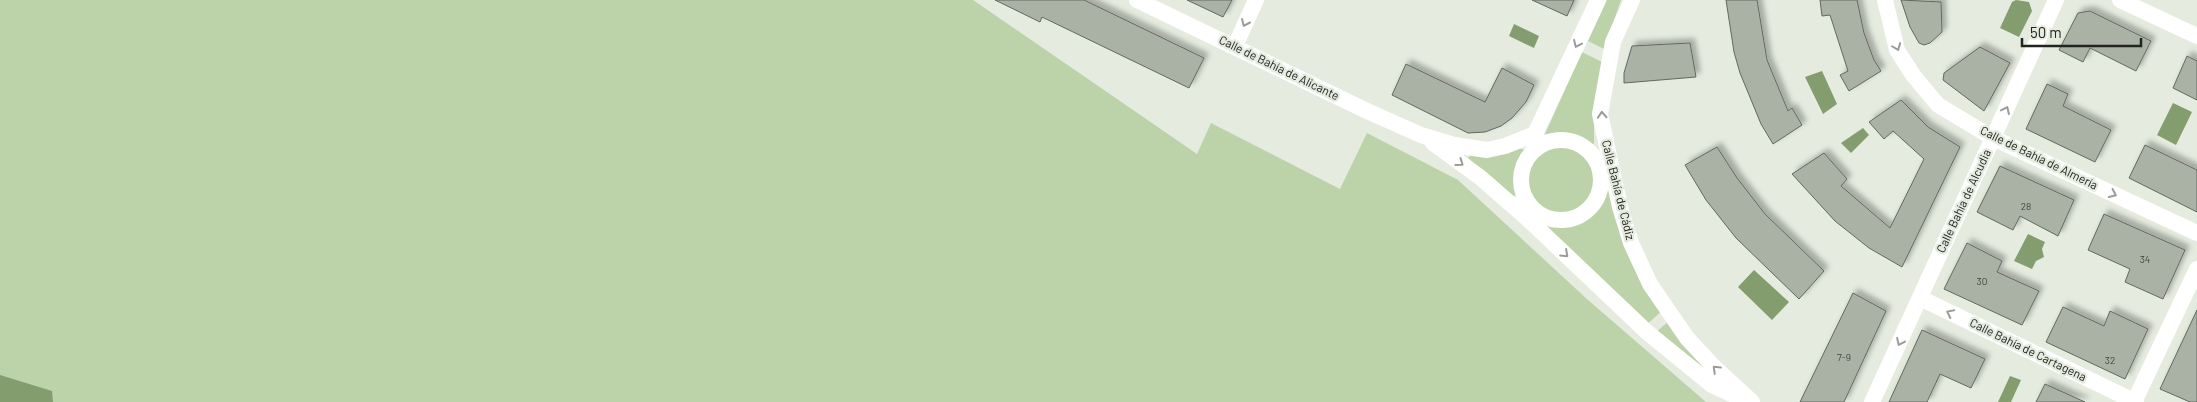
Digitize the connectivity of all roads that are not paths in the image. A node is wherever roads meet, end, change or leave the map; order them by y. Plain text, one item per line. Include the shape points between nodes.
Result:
1 (1137, 0) edge
2 (1256, 0) edge
3 (1598, 0) edge
4 (1632, 0) edge
5 (1884, 0) edge
6 (2056, 0) edge
7 (2120, 0) edge
8 (2197, 36) edge
9 (1235, 46) junction
10 (1421, 135) junction
11 (1993, 138) junction
12 (1538, 139) junction
13 (1606, 172) junction
14 (1533, 217) junction
15 (2197, 233) edge
16 (2197, 269) edge
17 (1920, 298) junction
18 (1748, 402) edge
19 (1752, 402) edge
20 (1872, 402) edge
21 (2135, 402) edge

1 - 9 street, Calle de Bahía de Alicante
2 -> 9 street
3 -> 12 street
13 -> 4 street, Calle Bahía de Cádiz via 1600,114 1613,42
5 -> 11 street, Calle de Bahía de Almería via 1897,50 1914,76 1938,105
11 -> 6 street, Calle Bahía de Alcudia
7 - 8 street
9 - 10 street, Calle de Bahía de Alicante
10 - 12 street, Calle de Bahía de Alicante via 1454,145 1488,150
10 -> 14 street, Calle de Bahía de Alicante
11 -> 15 street, Calle de Bahía de Almería
11 - 17 street, Calle Bahía de Alcudia
12 - 13 street via 1578,144
12 - 14 street via 1524,164 1521,178 1522,191
13 - 14 street via 1596,199 1588,210 1563,220
19 -> 13 street, Calle Bahía de Cádiz via 1687,338 1650,284 1630,243
14 -> 18 street via 1655,338 1712,385
16 - 21 street
17 -> 20 street, Calle Bahía de Alcudia
21 -> 17 street, Calle Bahía de Cartagena

